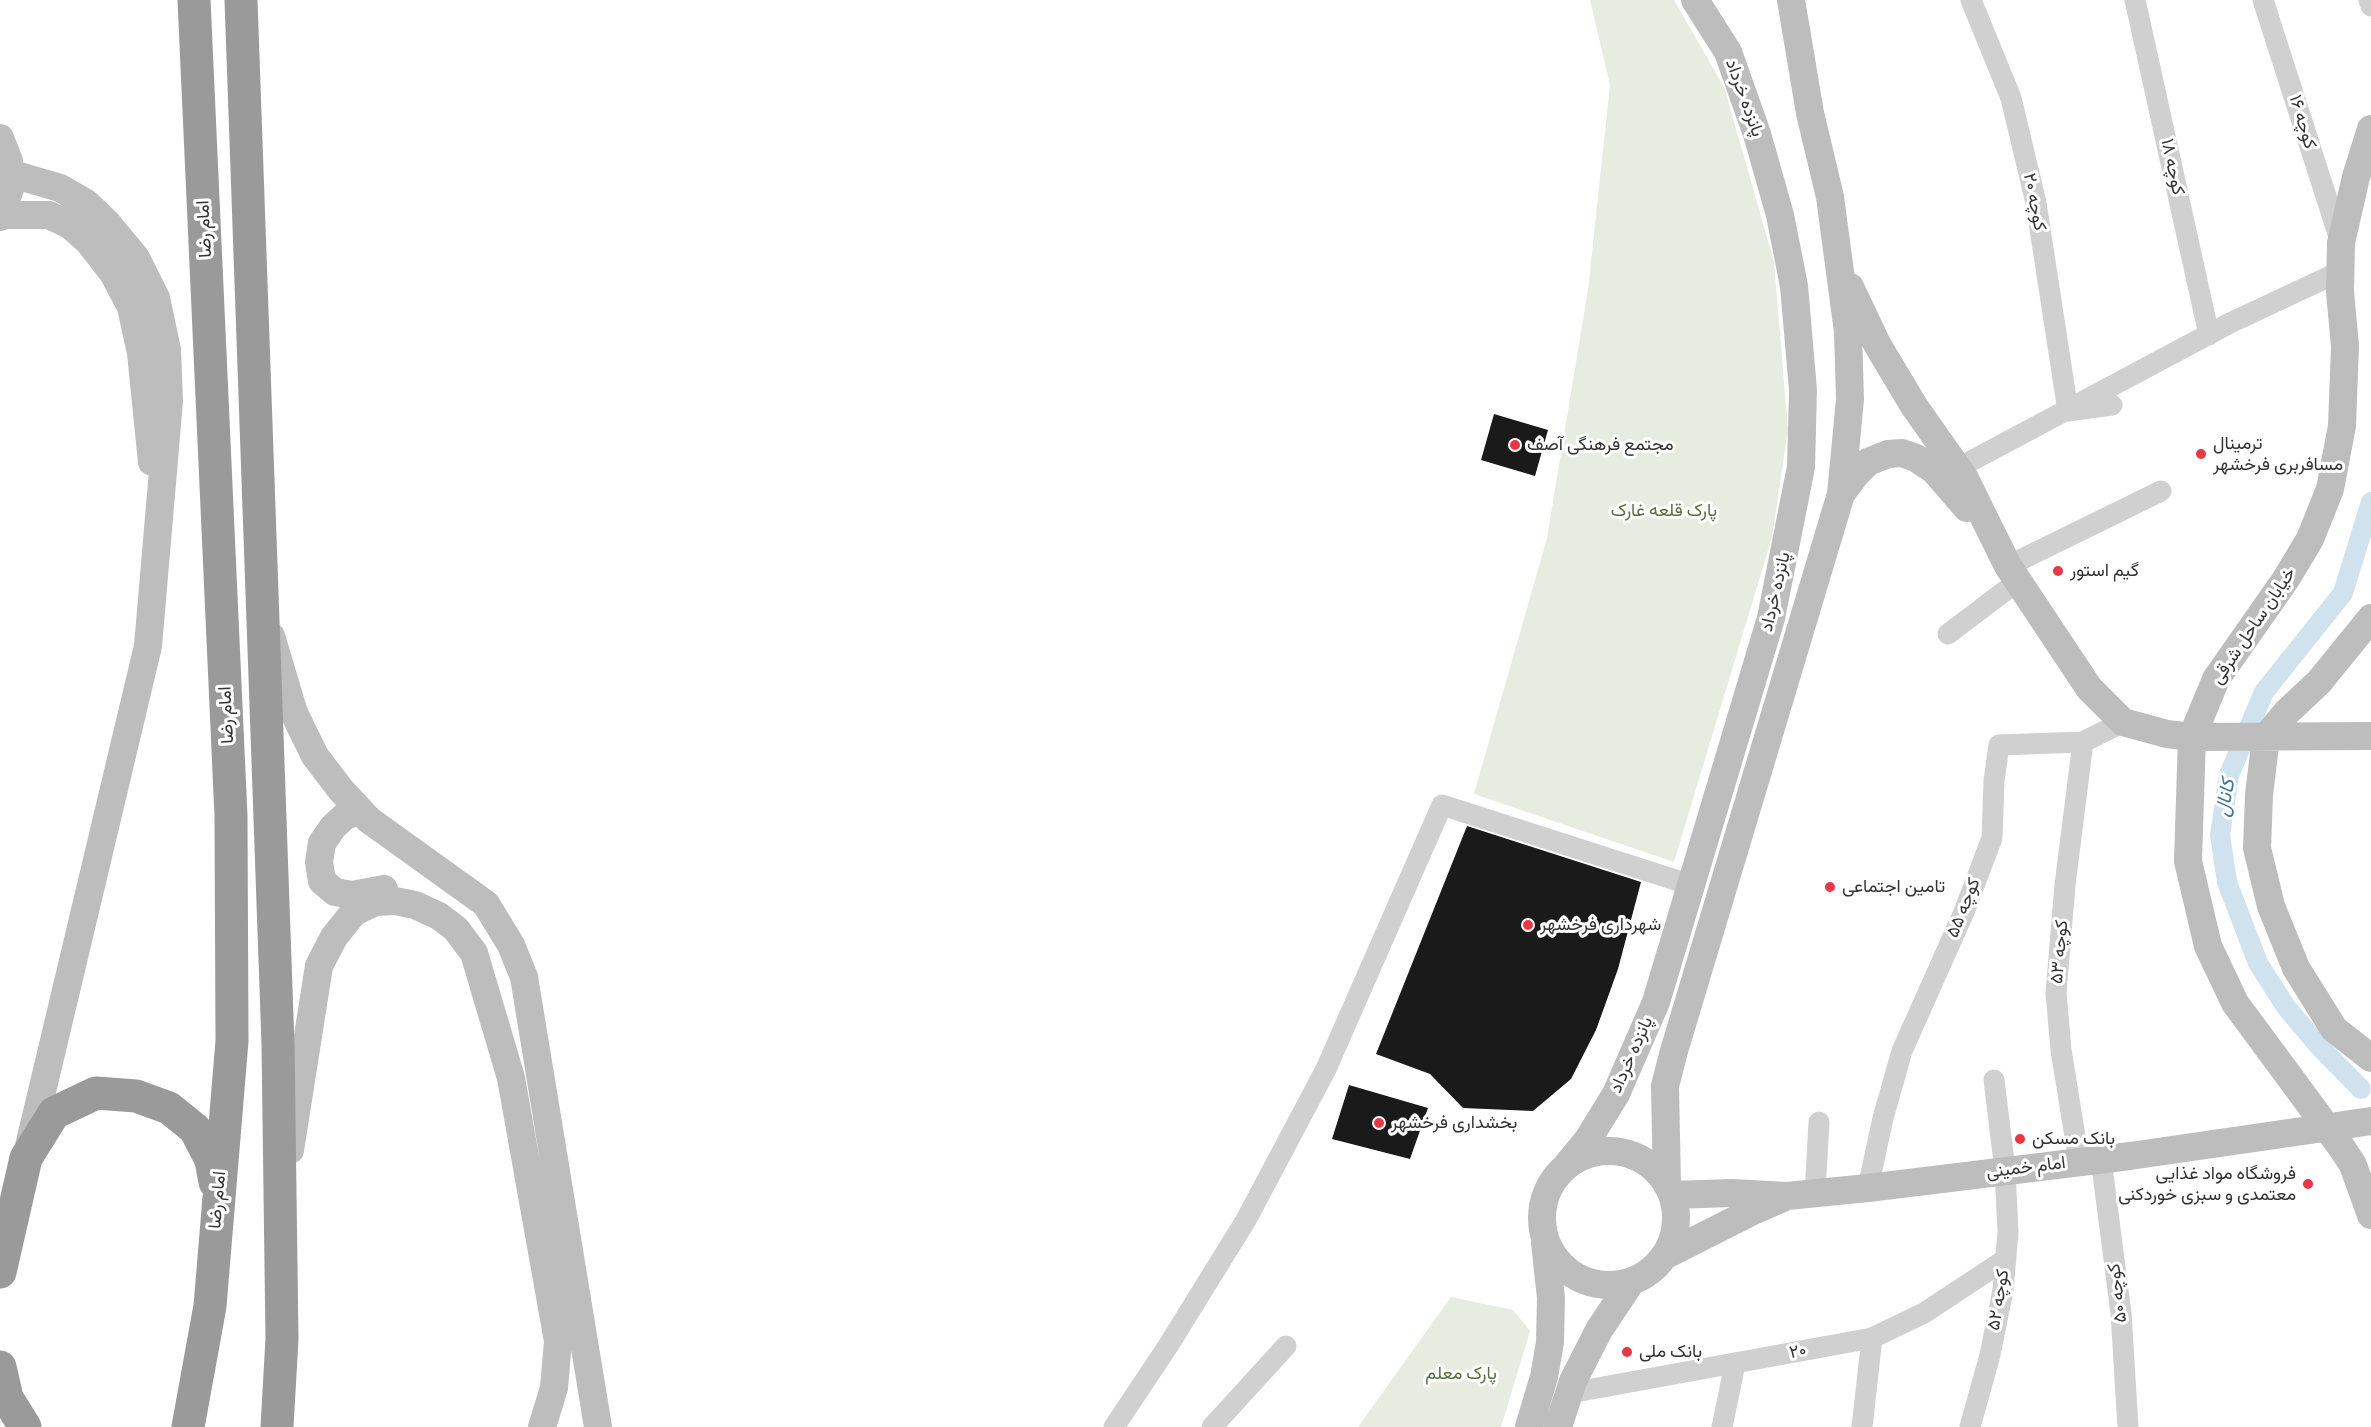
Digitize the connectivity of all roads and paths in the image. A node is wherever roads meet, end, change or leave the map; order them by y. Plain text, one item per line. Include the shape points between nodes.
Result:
1 (194, 0) edge
2 (241, 0) edge
3 (1695, 0) edge
4 (1791, 0) edge
5 (1971, 0) edge
6 (2135, 0) edge
7 (2263, 0) edge
8 (2369, 0) edge
9 (2371, 6) edge
10 (2371, 129) edge
11 (0, 138) edge
12 (9, 173) junction
13 (1, 216) edge
14 (2341, 257) junction
15 (1837, 259) junction
16 (2209, 335) junction
17 (2112, 405) dead end
18 (2068, 411) junction
19 (1958, 468) junction
20 (2161, 491) dead end
21 (1841, 494) junction
22 (159, 524) junction
23 (1991, 534) junction
24 (2013, 574) junction
25 (260, 583) junction
26 (2371, 618) edge
27 (1948, 633) dead end
28 (2123, 722) junction
29 (2371, 736) edge
30 (2201, 737) junction
31 (2266, 737) junction
32 (2083, 742) junction
33 (360, 810) junction
34 (1691, 885) junction
35 (2371, 1058) edge
36 (511, 1078) junction
37 (1994, 1080) dead end
38 (1819, 1122) dead end
39 (2349, 1125) edge
40 (26, 1158) junction
41 (2090, 1160) junction
42 (1567, 1165) junction
43 (2005, 1170) junction
44 (1868, 1188) junction
45 (1669, 1190) junction
46 (1815, 1193) junction
47 (1787, 1196) junction
48 (219, 1197) junction
49 (281, 1206) junction
50 (2371, 1215) edge
51 (1545, 1241) junction
52 (1664, 1256) junction
53 (2006, 1259) junction
54 (0, 1272) edge
55 (1631, 1282) junction
56 (1872, 1338) junction
57 (1286, 1346) dead end
58 (1735, 1364) junction
59 (0, 1367) edge
60 (1570, 1393) junction
61 (594, 1424) edge
62 (547, 1425) edge
63 (26, 1427) edge
64 (188, 1427) edge
65 (277, 1427) edge
66 (1114, 1427) edge
67 (1212, 1427) edge
68 (1529, 1427) edge
69 (1558, 1427) edge
70 (1722, 1427) edge
71 (1862, 1427) edge
72 (1970, 1427) edge
73 (2128, 1427) edge

1 - 48 highway, امام رضا via 231,816 232,1041
2 - 25 highway
3 - 34 main road, پانزده خرداد via 1728,52 1780,215 1794,286 1803,390 1801,467 1772,618
4 - 15 main road, پانزده خرداد via 1810,113 1830,196
5 - 18 street, کوچه ۲۰ via 2011,98 2036,203
6 - 16 street, کوچه ۱۸
7 - 14 street, کوچه ۱۶
8 - 9 street
10 - 14 main road, خیابان ساحل شرقی via 2356,177
11 - 12 main road
12 - 13 main road via 10,189
12 - 22 main road via 60,188 86,204 136,258 156,298 167,350 169,400
13 - 22 main road via 49,215 70,225 113,273 131,307 141,353
14 - 16 street
14 - 30 main road, خیابان ساحل شرقی via 2345,346 2342,426 2330,489 2310,539 2216,679
15 - 19 main road via 1877,344
15 - 21 main road, پانزده خرداد via 1848,332 1850,399
16 - 18 street
17 - 18 street
18 - 19 street
19 - 23 main road
20 - 24 street
21 - 23 main road via 1868,462 1902,453 1934,470
21 - 45 main road, پانزده خرداد via 1665,1086
22 - 40 main road via 148,646
23 - 24 main road
24 - 27 street
24 - 28 main road via 2089,688
25 - 33 main road via 272,641 294,713 315,756
25 - 49 highway
26 - 31 main road via 2319,682
28 - 30 main road via 2167,734
28 - 32 street, کوچه ۵۵
29 - 31 main road
30 - 31 main road
30 - 39 main road, خیابان ساحل شرقی via 2188,861 2208,946 2235,1003
31 - 35 main road via 2257,848 2271,906 2296,969 2334,1029
32 - 41 street, کوچه ۵۳ via 2056,993 2061,1050
32 - 44 street, کوچه ۵۵ via 1999,745 1992,838 1964,912 1902,1050
33 - 36 main road via 345,816 322,843 322,881 335,892 352,895 395,887 420,889 462,907 477,922 495,950
33 - 61 main road via 486,904 511,945 524,977
34 - 42 main road, پانزده خرداد via 1656,1002 1616,1094
34 - 66 street via 1442,804 1326,1069 1246,1220
36 - 49 main road via 474,953 456,929 439,916 395,901 375,902 354,912 334,937 319,966
36 - 62 main road via 558,1341
37 - 43 street, کوچه ۵۲
38 - 46 street
39 - 41 main road, امام خمینی
39 - 50 main road, خیابان ساحل شرقی via 2353,1165
40 - 48 highway via 54,1113 96,1093 136,1096 169,1108 195,1129 211,1160
40 - 54 highway
41 - 43 main road, امام خمینی
41 - 73 street, کوچه ۵۰ via 2121,1313
42 - 45 main road via 1603,1150 1622,1152 1655,1169
42 - 51 main road via 1553,1180 1544,1199 1541,1220
43 - 44 main road, امام خمینی
43 - 53 street, کوچه ۵۲
44 - 46 main road, امام خمینی
45 - 47 main road, امام خمینی
45 - 52 main road via 1676,1216 1673,1237
46 - 47 main road, امام خمینی
47 - 52 main road, امام خمینی
48 - 64 highway, امام رضا via 210,1306
49 - 65 highway via 282,1338
51 - 55 main road via 1555,1259 1571,1274 1590,1283 1611,1286
51 - 68 main road via 1551,1298 1550,1342
52 - 55 main road via 1650,1271
53 - 56 street, ۲۰ via 1924,1313
53 - 72 street, کوچه ۵۲ via 1990,1355
55 - 60 main road via 1599,1330
56 - 58 street, ۲۰
56 - 71 street
57 - 67 street
58 - 60 street, ۲۰
58 - 70 street
59 - 63 highway via 7,1398
60 - 69 main road

